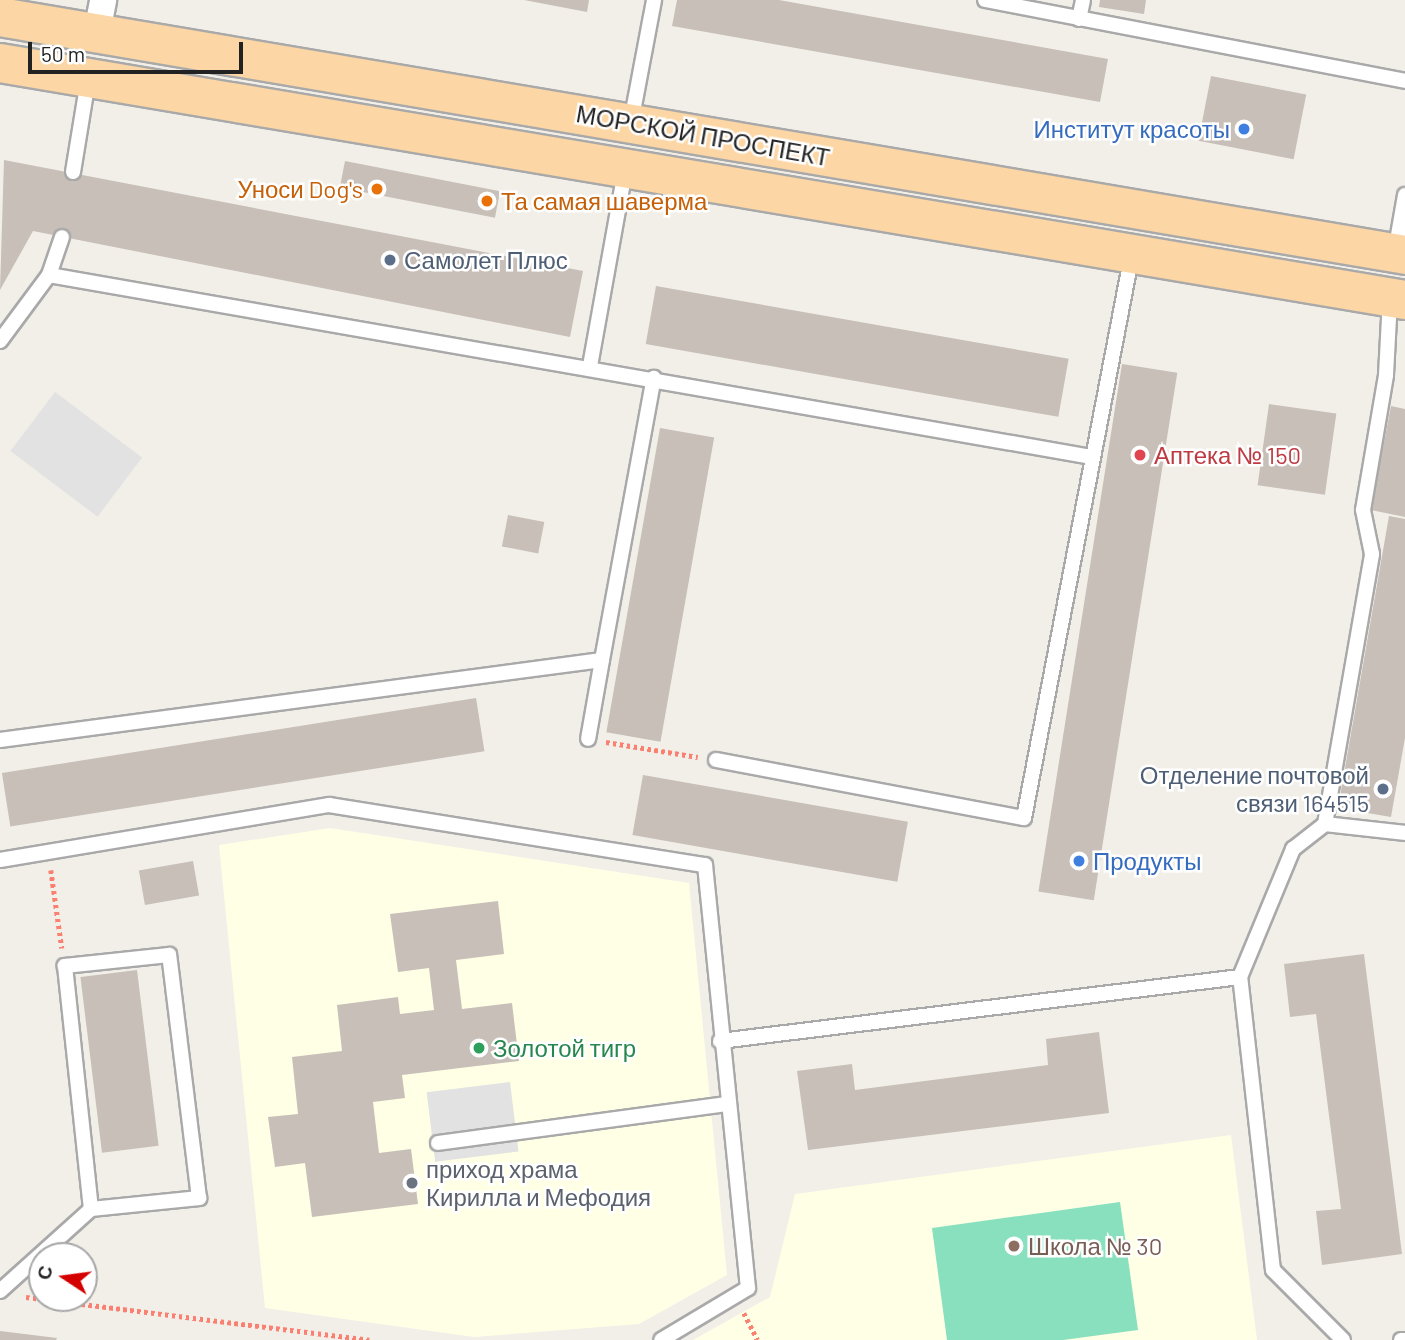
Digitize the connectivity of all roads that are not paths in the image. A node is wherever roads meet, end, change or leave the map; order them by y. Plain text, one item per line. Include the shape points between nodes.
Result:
1 (654, 0) edge
2 (985, 0) edge
3 (1083, 0) edge
4 (100, 16) edge
5 (0, 17) edge
6 (1079, 19) junction
7 (0, 63) edge
8 (88, 78) junction
9 (1405, 81) edge
10 (631, 122) junction
11 (625, 169) junction
12 (73, 172) dead end
13 (1405, 195) edge
14 (1139, 213) junction
15 (62, 237) dead end
16 (1132, 253) junction
17 (1400, 254) edge
18 (49, 275) junction
19 (1398, 299) edge
20 (0, 341) edge
21 (590, 366) junction
22 (654, 378) junction
23 (1092, 457) junction
24 (602, 660) junction
25 (588, 738) road end
26 (0, 740) edge
27 (716, 760) road end
28 (1325, 824) junction
29 (1405, 833) edge
30 (0, 860) edge
31 (1240, 977) junction
32 (720, 1041) junction
33 (725, 1104) junction
34 (438, 1143) dead end
35 (91, 1209) junction
36 (7, 1293) edge
37 (661, 1340) edge
38 (1343, 1340) edge

1 - 10 lane
2 - 6 lane
3 - 6 lane
4 - 5 main road, МОРСКОЙ ПРОСПЕКТ
4 - 8 main road
4 - 10 main road, МОРСКОЙ ПРОСПЕКТ
6 - 9 lane
7 - 8 main road, МОРСКОЙ ПРОСПЕКТ
8 - 11 main road, МОРСКОЙ ПРОСПЕКТ
8 - 12 lane
10 - 14 main road, МОРСКОЙ ПРОСПЕКТ
11 - 16 main road, МОРСКОЙ ПРОСПЕКТ
11 - 21 lane
13 - 17 lane
14 - 16 main road
14 - 17 main road, МОРСКОЙ ПРОСПЕКТ
15 - 18 lane
16 - 19 main road, МОРСКОЙ ПРОСПЕКТ
16 - 23 lane
17 - 19 main road
18 - 20 lane
18 - 21 lane
19 - 28 lane via 1363,510 1372,554
21 - 22 lane
22 - 23 lane
22 - 24 lane
23 - 27 lane via 1024,818
24 - 25 lane
24 - 26 lane
28 - 29 lane
28 - 31 lane via 1293,849
30 - 32 lane via 329,805 705,865
31 - 32 lane
31 - 38 lane via 1273,1270
32 - 33 lane
33 - 34 lane
33 - 37 lane via 748,1288
35 - 35 lane via 65,966 169,955 199,1198
35 - 36 lane

